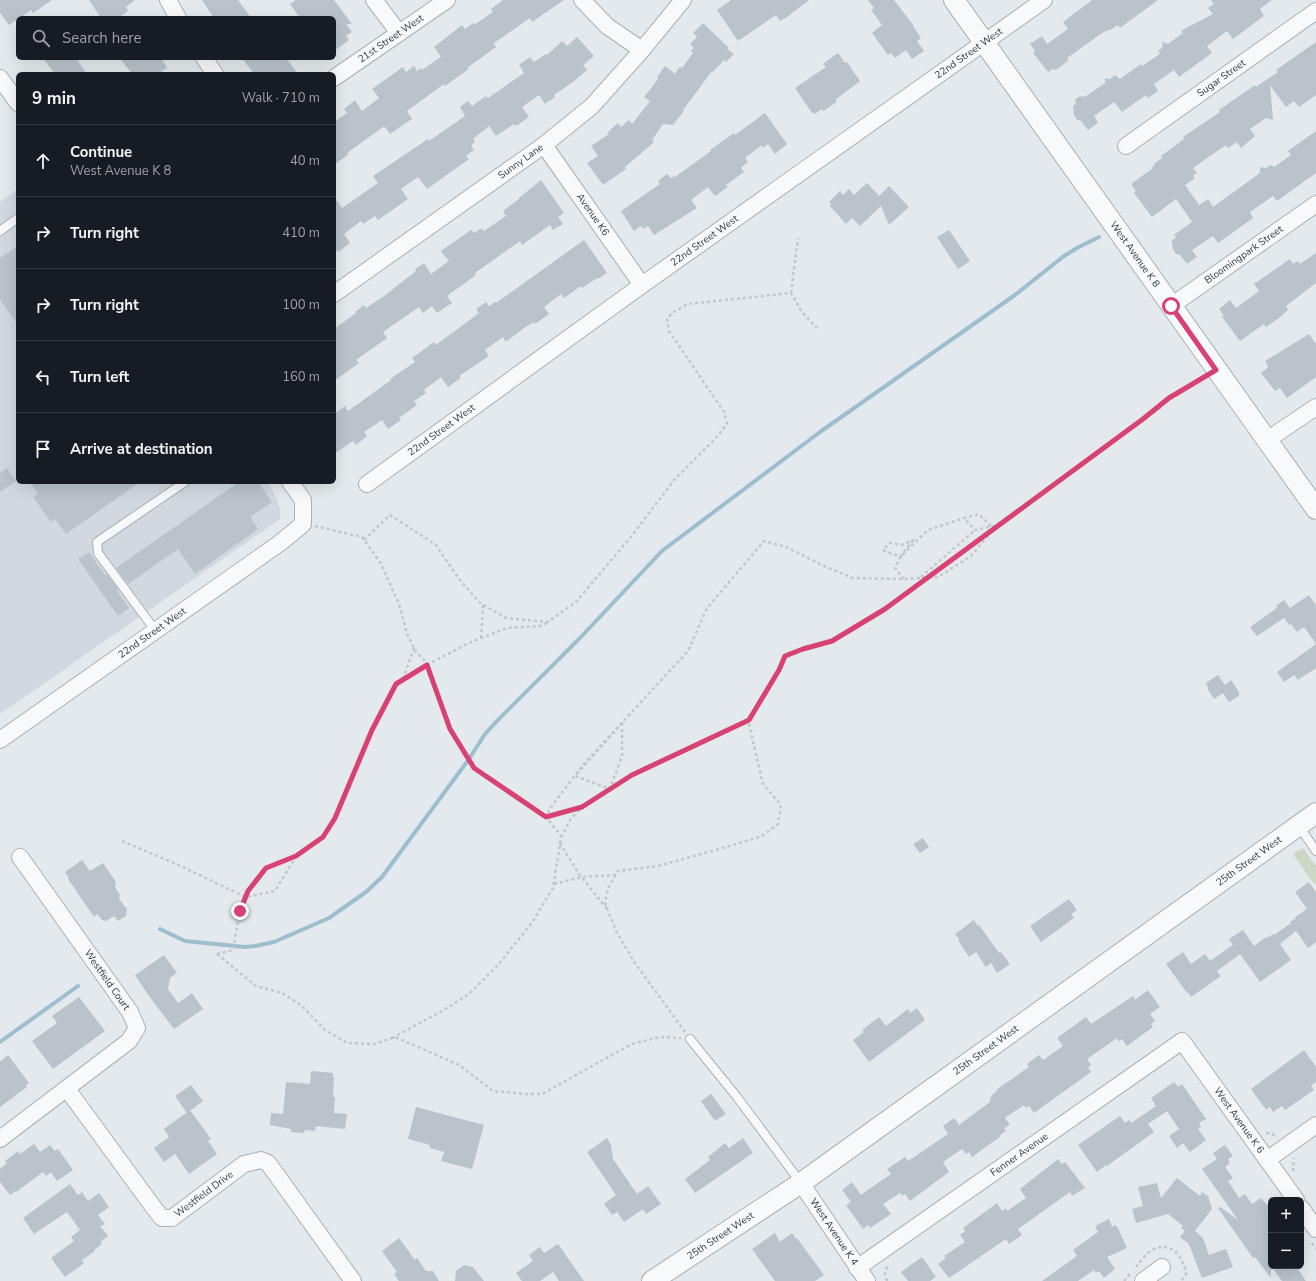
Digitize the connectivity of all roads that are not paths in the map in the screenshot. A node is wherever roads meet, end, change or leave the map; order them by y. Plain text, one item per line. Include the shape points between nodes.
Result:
1 (168, 0) edge
2 (374, 0) edge
3 (447, 0) edge
4 (582, 0) edge
5 (683, 0) edge
6 (954, 0) edge
7 (1044, 0) edge
8 (1316, 11) edge
9 (177, 16) edge
10 (399, 33) junction
11 (985, 42) junction
12 (642, 50) junction
13 (205, 60) edge
14 (214, 72) edge
15 (336, 77) edge
16 (0, 78) edge
17 (16, 100) edge
18 (544, 144) junction
19 (1126, 146) dead end
20 (1316, 204) edge
21 (16, 219) edge
22 (0, 231) edge
23 (642, 285) junction
24 (336, 293) edge
25 (1171, 306) junction
26 (1316, 407) edge
27 (1267, 440) junction
28 (182, 484) edge
29 (291, 484) edge
30 (367, 484) dead end
31 (1316, 509) edge
32 (155, 630) junction
33 (0, 740) edge
34 (1316, 813) edge
35 (1299, 826) junction
36 (1316, 850) edge
37 (20, 858) dead end
38 (690, 1039) road end
39 (1182, 1041) joint
40 (67, 1089) junction
41 (1316, 1125) edge
42 (0, 1139) edge
43 (1267, 1160) junction
44 (801, 1182) junction
45 (1294, 1197) edge
46 (1304, 1212) edge
47 (1316, 1229) edge
48 (1162, 1267) dead end
49 (857, 1268) junction
50 (353, 1281) edge
51 (652, 1281) edge
52 (867, 1281) edge
53 (1143, 1281) edge

1 - 9 street
2 - 10 street
3 - 10 street, 21st Street West
4 - 12 street via 607,26
5 - 12 street, Sunny Lane
6 - 11 street, West Avenue K 8
7 - 11 street, 22nd Street West
8 - 19 street, Sugar Street
10 - 15 street, 21st Street West
11 - 23 street, 22nd Street West
11 - 25 street, West Avenue K 8
12 - 18 street, Sunny Lane via 592,106
13 - 14 street
16 - 17 street
18 - 23 street, Avenue K6
18 - 24 street, Sunny Lane
20 - 25 street, Bloomingpark Street
21 - 22 lane
23 - 30 street, 22nd Street West
25 - 27 street, West Avenue K 8
26 - 27 street
27 - 31 street, West Avenue K 8
28 - 32 lane via 97,542 98,553
29 - 32 street, 22nd Street West via 303,500 303,524 280,543
32 - 33 street, 22nd Street West
34 - 35 street, 25th Street West
35 - 36 lane
35 - 44 street, 25th Street West
37 - 40 street, Westfield Court via 130,1012 137,1028 129,1041
38 - 44 lane
39 - 43 street, West Avenue K 6
39 - 49 street, Fenner Avenue
40 - 42 street
40 - 50 street, Westfield Drive via 162,1218 172,1218 244,1164 261,1160 268,1163
41 - 43 street
43 - 45 street, West Avenue K 6
44 - 49 street, West Avenue K 4
44 - 51 street, 25th Street West
46 - 47 street
48 - 53 street
49 - 52 street, West Avenue K 4

